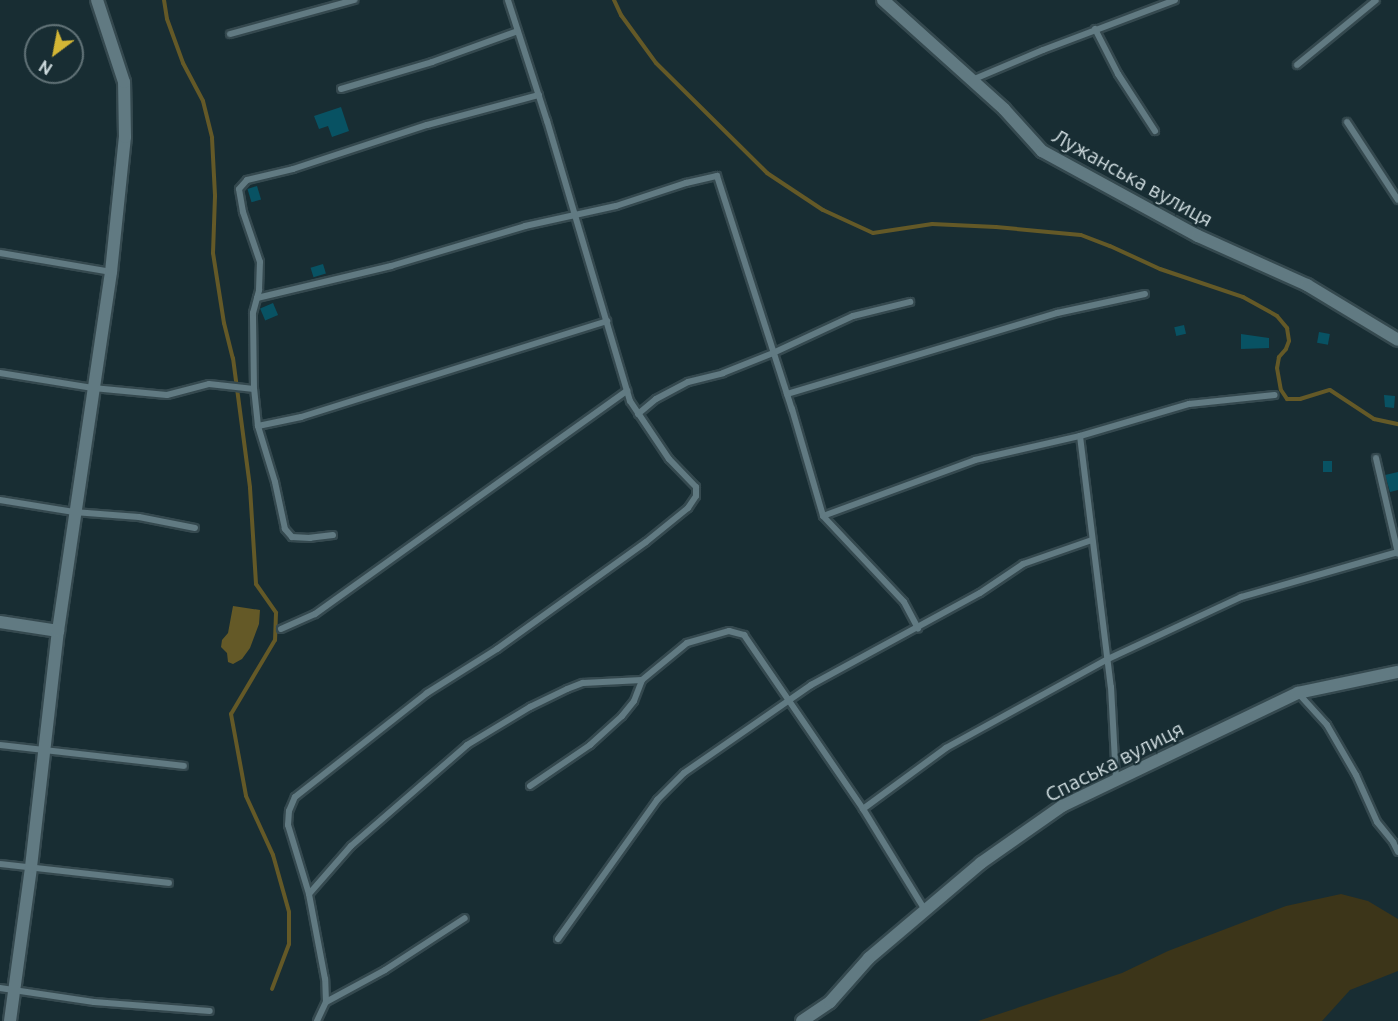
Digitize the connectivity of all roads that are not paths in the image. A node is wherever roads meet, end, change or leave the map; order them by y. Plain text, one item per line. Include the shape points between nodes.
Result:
1 (97, 0) edge
2 (354, 0) edge
3 (508, 0) edge
4 (883, 0) edge
5 (1175, 0) edge
6 (1376, 0) edge
7 (1095, 29) junction
8 (519, 31) junction
9 (230, 34) dead end
10 (1298, 65) dead end
11 (972, 80) junction
12 (341, 88) dead end
13 (539, 95) junction
14 (1347, 122) dead end
15 (1155, 131) dead end
16 (1398, 200) edge
17 (575, 215) junction
18 (0, 253) edge
19 (111, 272) junction
20 (1145, 294) dead end
21 (257, 298) junction
22 (910, 302) dead end
23 (607, 321) junction
24 (1398, 340) edge
25 (773, 353) junction
26 (0, 373) edge
27 (93, 388) junction
28 (254, 388) junction
29 (627, 391) junction
30 (787, 394) junction
31 (1275, 396) dead end
32 (638, 414) junction
33 (258, 426) junction
34 (1080, 436) junction
35 (1376, 458) dead end
36 (0, 500) edge
37 (74, 512) junction
38 (823, 516) junction
39 (195, 528) dead end
40 (333, 535) dead end
41 (1092, 540) junction
42 (1398, 549) edge
43 (0, 622) edge
44 (918, 628) junction
45 (281, 629) dead end
46 (58, 631) junction
47 (1108, 659) junction
48 (1398, 672) edge
49 (642, 680) junction
50 (1298, 693) junction
51 (788, 700) junction
52 (0, 744) edge
53 (43, 751) junction
54 (184, 766) dead end
55 (1116, 780) junction
56 (530, 786) dead end
57 (863, 809) junction
58 (1398, 852) edge
59 (0, 864) edge
60 (31, 867) junction
61 (170, 884) dead end
62 (309, 894) junction
63 (926, 910) junction
64 (465, 918) dead end
65 (558, 939) dead end
66 (0, 987) edge
67 (14, 990) junction
68 (326, 1002) junction
69 (210, 1011) dead end
70 (10, 1021) edge
71 (317, 1021) edge
72 (802, 1021) edge

1 - 19 street via 124,82 125,136
2 - 9 lane
3 - 8 lane
4 - 11 street, Лужанська вулиця
5 - 7 lane
6 - 10 lane
7 - 11 lane
7 - 15 lane
8 - 12 lane
8 - 13 lane
11 - 24 street, Лужанська вулиця via 1042,151 1198,236 1307,285
13 - 17 lane
13 - 21 lane via 247,180 239,189 260,262
14 - 16 lane
17 - 21 lane
17 - 23 lane
17 - 25 lane via 717,176
18 - 19 lane
19 - 27 street
20 - 30 lane via 1058,313
21 - 28 lane via 253,313
22 - 25 lane via 853,316
23 - 29 lane
23 - 33 lane via 301,417
25 - 30 lane
25 - 32 lane via 688,382
26 - 27 lane
27 - 28 lane via 167,395 209,384
27 - 37 street
28 - 33 lane
29 - 32 lane
29 - 45 lane via 315,614
30 - 38 lane
31 - 34 lane via 1189,404
32 - 62 lane via 669,459 696,487 696,496 688,508 497,648 427,693 295,797 288,825
33 - 40 lane via 285,529 292,537
34 - 38 lane via 975,460
34 - 41 lane
35 - 42 lane
36 - 37 lane
37 - 39 lane via 139,517
37 - 46 street
38 - 44 lane via 904,602
41 - 44 lane via 1023,564
41 - 47 lane
42 - 47 lane via 1241,597
43 - 46 street
44 - 51 lane
46 - 53 street
47 - 55 lane
47 - 57 lane via 946,748
48 - 50 street, Спаська вулиця
49 - 51 lane via 687,643 729,631 744,635
49 - 56 lane via 634,701 621,716 590,745
49 - 62 lane via 583,683 530,707 467,745 351,846
50 - 55 street, Спаська вулиця
50 - 58 lane via 1326,725 1356,775 1377,822
51 - 57 lane
51 - 65 lane via 684,773 657,800
52 - 53 lane
53 - 54 lane
53 - 60 street
55 - 63 street, Спаська вулиця via 1062,807 981,863
57 - 63 lane
59 - 60 lane
60 - 61 lane
60 - 67 street
62 - 68 lane via 326,979
63 - 72 street, Спаська вулиця via 869,958 830,1002
64 - 68 lane
66 - 67 lane
67 - 69 lane via 94,1002
67 - 70 street
68 - 71 lane

